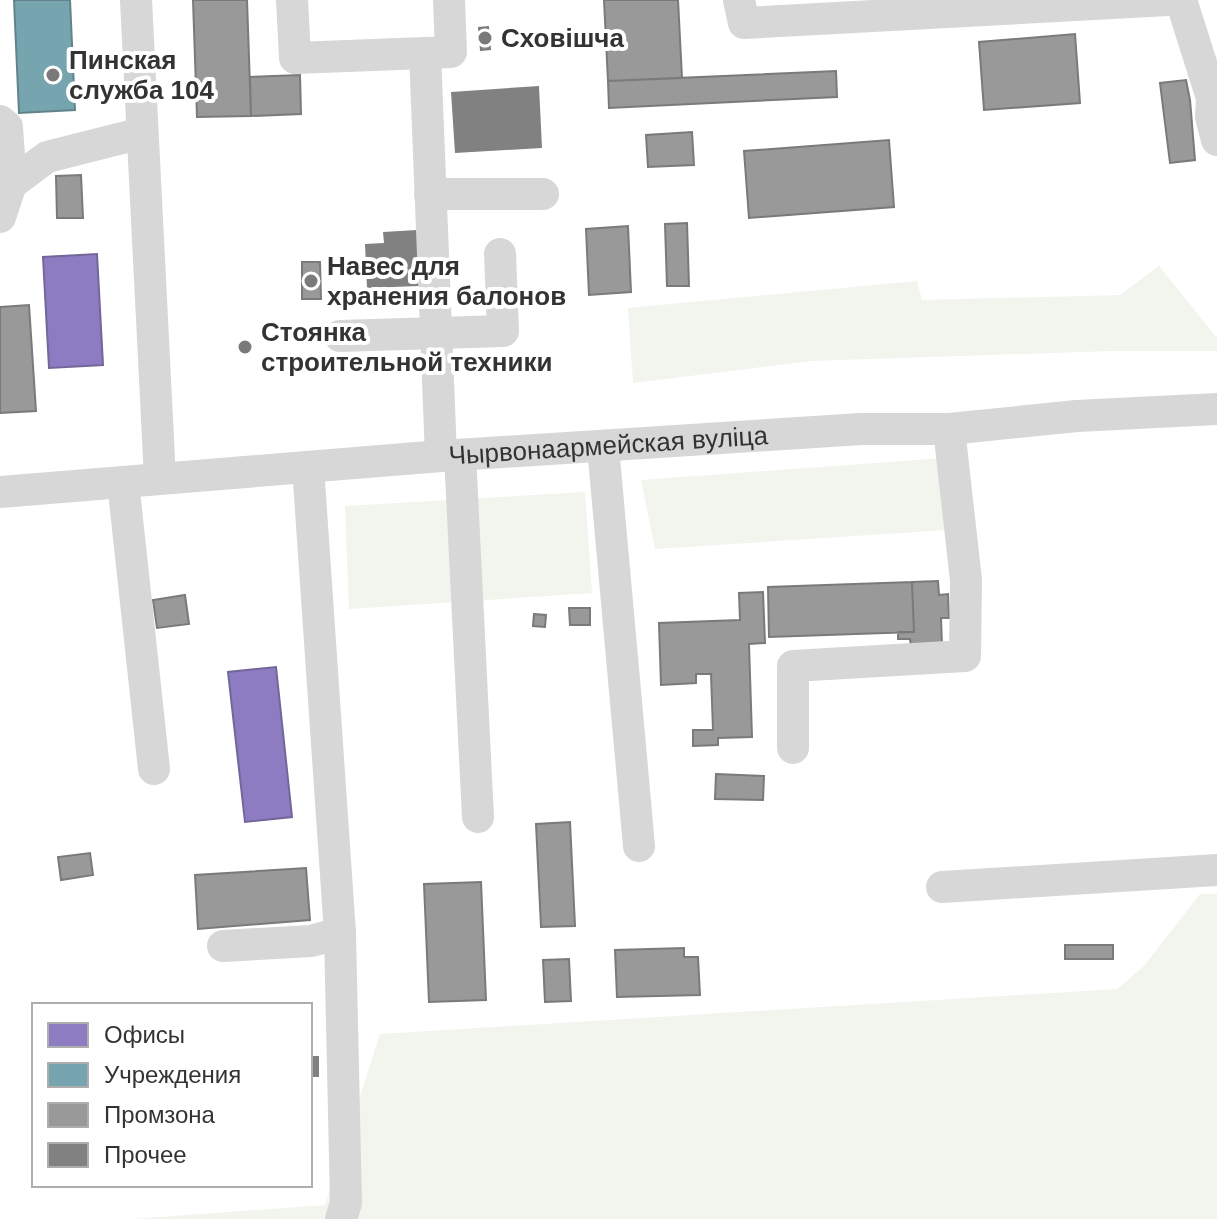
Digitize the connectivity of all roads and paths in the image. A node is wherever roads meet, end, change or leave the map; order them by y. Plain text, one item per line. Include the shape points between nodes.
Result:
1 (136, 0) edge
2 (292, 0) edge
3 (449, 0) edge
4 (739, 0) edge
5 (1168, 0) edge
6 (1181, 0) edge
7 (425, 53) junction
8 (0, 121) edge
9 (142, 133) junction
10 (1217, 140) edge
11 (11, 184) junction
12 (430, 194) junction
13 (543, 194) dead end
14 (0, 217) edge
15 (500, 254) dead end
16 (437, 333) junction
17 (340, 336) dead end
18 (1217, 409) edge
19 (949, 429) junction
20 (603, 447) junction
21 (451, 456) junction
22 (308, 467) junction
23 (160, 479) junction
24 (123, 482) junction
25 (0, 492) edge
26 (793, 748) dead end
27 (154, 769) dead end
28 (478, 817) dead end
29 (639, 846) dead end
30 (1217, 870) edge
31 (942, 887) dead end
32 (340, 933) junction
33 (223, 946) dead end
34 (341, 1219) edge

1 - 9 street
2 - 7 street via 295,58
3 - 7 street via 451,52
4 - 5 street via 744,23
6 - 10 street via 1212,98
7 - 12 street
8 - 11 street via 7,127
9 - 11 street via 47,157
9 - 23 street
11 - 14 street
12 - 13 street
12 - 16 street
15 - 16 street via 503,331
16 - 17 street
16 - 21 street
18 - 19 street, Чырвонаармейская вуліца
19 - 20 street, Чырвонаармейская вуліца via 861,429
19 - 26 street via 966,580 965,656 793,666
20 - 21 street, Чырвонаармейская вуліца
20 - 29 street
21 - 22 street, Чырвонаармейская вуліца
21 - 28 street
22 - 23 street, Чырвонаармейская вуліца
22 - 32 street
23 - 24 street, Чырвонаармейская вуліца
24 - 25 street, Чырвонаармейская вуліца
24 - 27 street
30 - 31 street
32 - 33 street via 311,941
32 - 34 street via 346,1203

